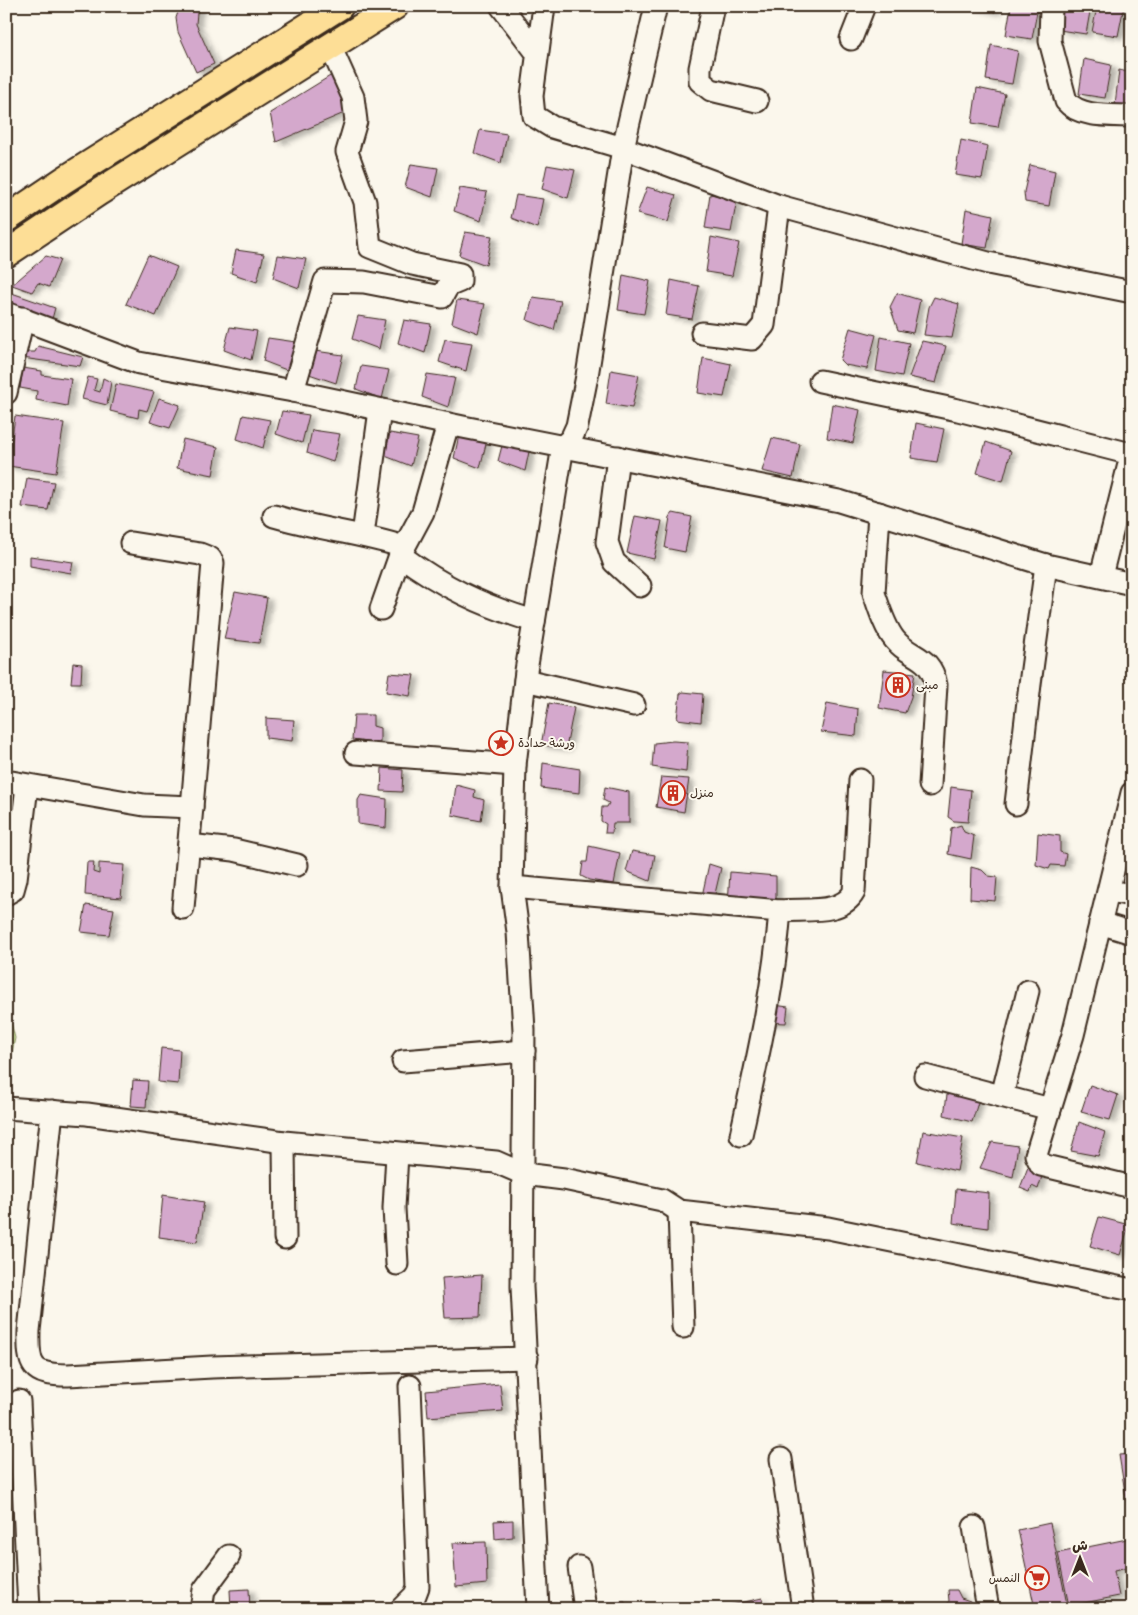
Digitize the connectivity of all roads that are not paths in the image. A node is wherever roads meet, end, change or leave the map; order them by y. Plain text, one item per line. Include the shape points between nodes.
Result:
1 (340, 6) edge
2 (395, 6) edge
3 (502, 6) edge
4 (544, 6) edge
5 (656, 6) edge
6 (713, 6) edge
7 (864, 6) edge
8 (1051, 6) edge
9 (851, 39) dead end
10 (331, 48) junction
11 (537, 53) junction
12 (757, 101) dead end
13 (1132, 116) edge
14 (623, 148) junction
15 (779, 206) junction
16 (6, 220) edge
17 (6, 254) edge
18 (1132, 292) edge
19 (15, 315) edge
20 (702, 333) dead end
21 (820, 381) dead end
22 (293, 391) junction
23 (6, 393) edge
24 (380, 410) junction
25 (448, 424) junction
26 (562, 446) junction
27 (1131, 453) edge
28 (618, 457) junction
29 (879, 513) junction
30 (274, 516) dead end
31 (363, 535) junction
32 (131, 543) dead end
33 (402, 551) junction
34 (1046, 565) junction
35 (1101, 576) junction
36 (1132, 584) edge
37 (640, 586) dead end
38 (381, 609) dead end
39 (534, 621) junction
40 (525, 680) junction
41 (634, 705) dead end
42 (356, 753) dead end
43 (515, 765) junction
44 (860, 780) dead end
45 (6, 781) edge
46 (930, 785) dead end
47 (27, 786) junction
48 (1132, 793) edge
49 (1016, 804) dead end
50 (192, 807) junction
51 (189, 845) junction
52 (297, 865) dead end
53 (512, 887) junction
54 (1109, 891) junction
55 (6, 894) edge
56 (1132, 895) edge
57 (183, 908) dead end
58 (780, 911) junction
59 (1100, 923) junction
60 (1132, 933) edge
61 (1028, 991) dead end
62 (524, 1051) junction
63 (403, 1061) dead end
64 (925, 1076) dead end
65 (1002, 1096) junction
66 (6, 1108) edge
67 (1050, 1109) junction
68 (52, 1111) junction
69 (741, 1135) dead end
70 (284, 1142) junction
71 (397, 1154) junction
72 (524, 1174) junction
73 (1132, 1187) edge
74 (679, 1211) junction
75 (285, 1238) dead end
76 (397, 1264) dead end
77 (1132, 1290) edge
78 (683, 1327) dead end
79 (527, 1358) junction
80 (410, 1386) dead end
81 (19, 1401) dead end
82 (781, 1460) dead end
83 (974, 1527) dead end
84 (229, 1556) dead end
85 (579, 1567) dead end
86 (29, 1609) edge
87 (200, 1609) edge
88 (401, 1609) edge
89 (538, 1609) edge
90 (585, 1609) edge
91 (803, 1609) edge
92 (988, 1609) edge

1 - 16 main road
2 - 10 main road
3 - 11 street
4 - 11 street
5 - 14 street
6 - 12 street via 700,81 711,90
7 - 9 street
8 - 13 street via 1050,41 1066,101 1080,112
10 - 17 main road via 99,192
10 - 22 street via 353,97 356,121 347,152 365,202 370,247 412,264 460,274 460,281 448,286 442,297 364,282 325,281
11 - 14 street via 531,106 537,119 552,127
14 - 15 street
14 - 26 street via 577,426 571,439
15 - 18 street via 988,262
15 - 20 street via 764,325 752,339
19 - 22 street via 139,362
19 - 23 street
21 - 27 street via 958,410
22 - 24 street
24 - 25 street
24 - 31 street
25 - 26 street
25 - 33 street via 423,512
26 - 28 street
26 - 39 street
27 - 35 street
28 - 29 street via 839,501
28 - 37 street via 607,542 614,562
29 - 34 street
29 - 46 street via 874,593 895,640 924,660 934,673
30 - 31 street via 306,526
31 - 33 street
32 - 50 street via 200,554 213,563
33 - 38 street
33 - 39 street via 433,578 468,597 492,609
34 - 35 street
34 - 49 street
35 - 36 street
39 - 40 street
40 - 41 street
40 - 43 street
42 - 43 street
43 - 53 street
44 - 58 street via 854,892 851,897 838,907
45 - 47 street
47 - 50 street via 144,805
47 - 55 street via 16,879 13,890
48 - 54 street
50 - 51 street
51 - 52 street via 234,850
51 - 57 street
53 - 58 street
53 - 62 street via 520,958
54 - 56 street
54 - 59 street
58 - 69 street via 760,1044
59 - 60 street
59 - 67 street via 1073,1035
61 - 65 street
62 - 63 street
62 - 72 street
64 - 65 street
65 - 67 street
66 - 68 street
67 - 73 street via 1036,1155 1041,1165
68 - 70 street
68 - 79 street via 29,1330 30,1358 39,1372 49,1375
70 - 71 street
70 - 75 street
71 - 72 street via 496,1162
71 - 76 street via 394,1208
72 - 74 street via 564,1179 656,1199
72 - 79 street via 522,1286
74 - 77 street via 828,1228
74 - 78 street
79 - 89 street
80 - 88 street via 418,1587 415,1595
81 - 86 street
82 - 91 street
83 - 92 street
84 - 87 street via 204,1590
85 - 90 street

